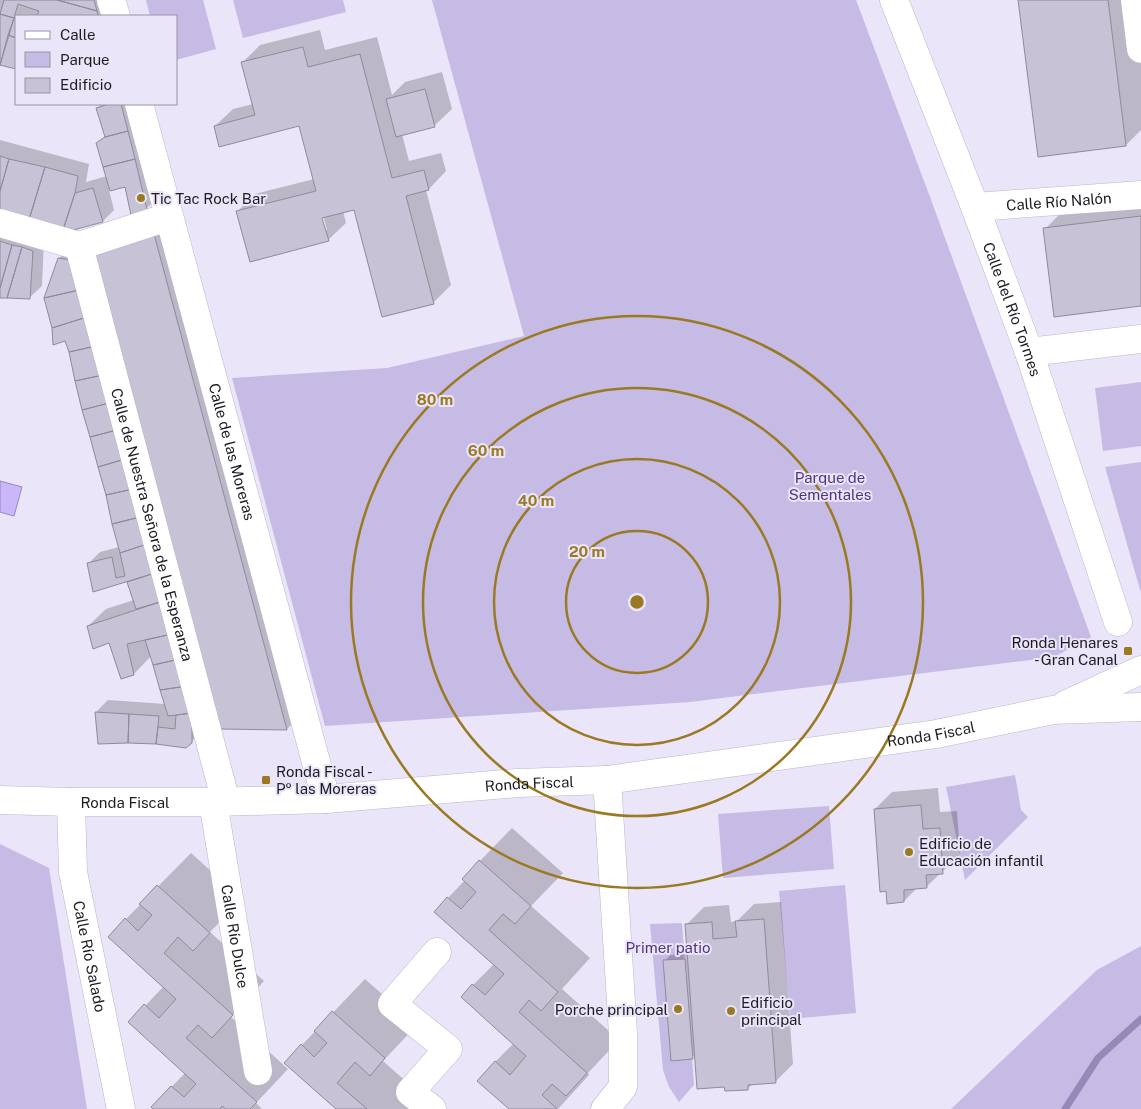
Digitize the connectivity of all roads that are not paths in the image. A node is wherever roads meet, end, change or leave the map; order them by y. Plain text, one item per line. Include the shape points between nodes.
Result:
1 (111, 0) edge
2 (894, 0) edge
3 (1136, 0) edge
4 (116, 15) edge
5 (1141, 49) edge
6 (139, 105) edge
7 (1141, 194) edge
8 (975, 207) junction
9 (168, 217) junction
10 (0, 223) edge
11 (79, 246) junction
12 (1141, 339) edge
13 (1028, 352) junction
14 (1118, 622) dead end
15 (1141, 670) edge
16 (1141, 707) edge
17 (1053, 710) junction
18 (607, 780) junction
19 (326, 799) junction
20 (0, 800) edge
21 (71, 802) junction
22 (219, 802) junction
23 (437, 952) dead end
24 (258, 1071) dead end
25 (121, 1109) edge
26 (432, 1109) edge
27 (606, 1109) edge

1 - 4 street
2 - 8 street, Calle del Río Tormes
3 - 5 street
6 - 9 street, Calle de las Moreras
7 - 8 street, Calle Río Nalón
8 - 13 street, Calle del Río Tormes
9 - 11 street
9 - 19 street, Calle de las Moreras
10 - 11 street
11 - 22 street, Calle de Nuestra Señora de la Esperanza
12 - 13 street
13 - 14 street, Calle del Río Tormes
15 - 17 street, Ronda Fiscal
16 - 17 street, Ronda Fiscal
17 - 18 street, Ronda Fiscal via 936,734
18 - 19 street, Ronda Fiscal via 518,783
18 - 27 street via 623,1034 623,1087
19 - 22 street, Ronda Fiscal
20 - 21 street, Ronda Fiscal
21 - 22 street, Ronda Fiscal
21 - 25 street, Calle Río Salado via 73,872
22 - 24 street, Calle Río Dulce
23 - 26 street via 392,1004 448,1049 410,1092

